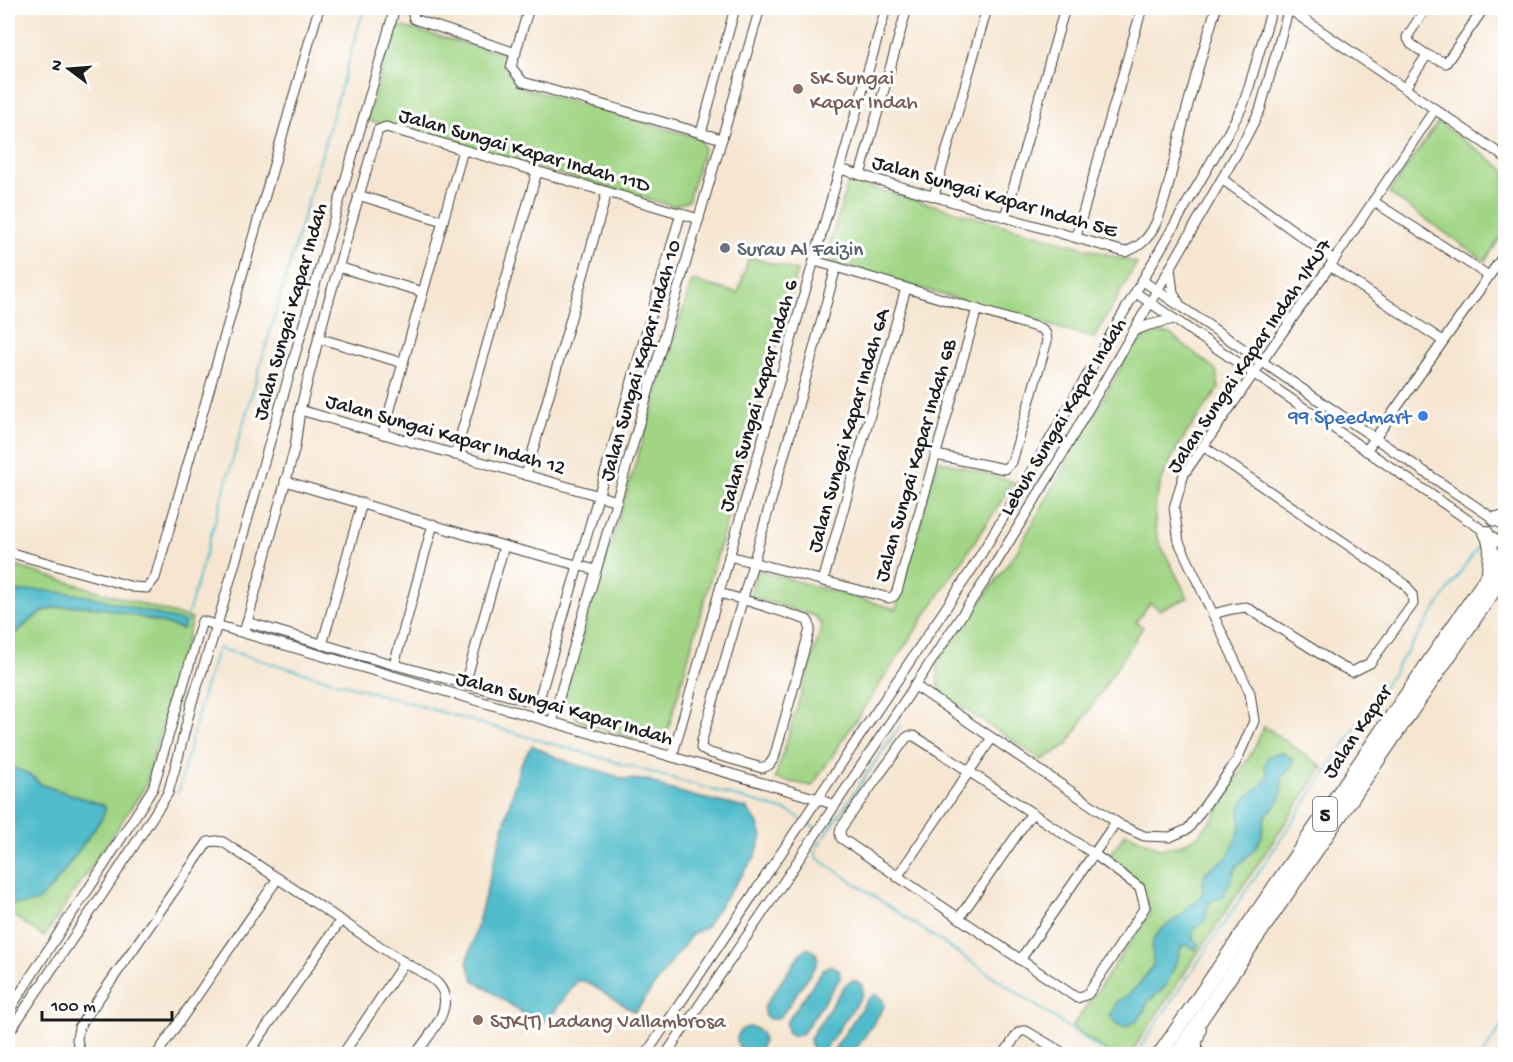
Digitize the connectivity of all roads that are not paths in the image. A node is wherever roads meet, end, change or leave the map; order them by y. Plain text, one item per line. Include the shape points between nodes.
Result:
1 (319, 8) edge
2 (395, 8) edge
3 (415, 8) edge
4 (529, 8) edge
5 (735, 8) edge
6 (760, 8) edge
7 (886, 8) edge
8 (907, 8) edge
9 (987, 8) edge
10 (1065, 8) edge
11 (1142, 8) edge
12 (1216, 8) edge
13 (1272, 8) edge
14 (1289, 8) edge
15 (1426, 8) edge
16 (1484, 8) edge
17 (516, 53) junction
18 (1426, 55) junction
19 (1405, 88) junction
20 (1435, 109) junction
21 (701, 132) junction
22 (722, 139) junction
23 (463, 150) junction
24 (1506, 158) edge
25 (840, 170) junction
26 (537, 172) junction
27 (860, 175) junction
28 (1222, 179) junction
29 (606, 192) junction
30 (358, 195) junction
31 (934, 196) junction
32 (1373, 201) junction
33 (681, 213) junction
34 (1005, 217) junction
35 (699, 219) junction
36 (443, 221) junction
37 (1076, 237) junction
38 (1506, 252) edge
39 (814, 261) junction
40 (1332, 263) junction
41 (339, 267) junction
42 (836, 267) junction
43 (1170, 268) junction
44 (1489, 276) junction
45 (1143, 281) junction
46 (906, 288) junction
47 (1157, 291) junction
48 (423, 292) junction
49 (1136, 293) junction
50 (1150, 303) junction
51 (1181, 307) junction
52 (977, 309) junction
53 (1174, 319) junction
54 (1134, 332) junction
55 (318, 338) junction
56 (1443, 341) junction
57 (1262, 362) junction
58 (403, 363) junction
59 (1253, 374) junction
60 (300, 410) junction
61 (383, 434) junction
62 (1375, 438) junction
63 (1203, 446) junction
64 (1366, 451) junction
65 (455, 454) junction
66 (936, 454) junction
67 (526, 475) junction
68 (285, 481) junction
69 (598, 496) junction
70 (617, 501) junction
71 (362, 503) junction
72 (1502, 522) edge
73 (433, 524) junction
74 (1486, 533) junction
75 (504, 546) junction
76 (1506, 548) edge
77 (8, 552) edge
78 (729, 556) junction
79 (753, 562) junction
80 (578, 565) junction
81 (597, 570) junction
82 (1506, 572) edge
83 (1488, 575) junction
84 (823, 581) junction
85 (719, 593) junction
86 (742, 600) junction
87 (1213, 614) junction
88 (247, 622) junction
89 (217, 625) junction
90 (244, 633) junction
91 (322, 645) junction
92 (394, 665) junction
93 (465, 684) junction
94 (914, 685) junction
95 (552, 722) junction
96 (992, 738) junction
97 (672, 757) junction
98 (969, 771) junction
99 (818, 799) junction
100 (834, 805) junction
101 (1032, 813) junction
102 (1116, 822) junction
103 (1094, 854) junction
104 (897, 877) junction
105 (278, 878) junction
106 (959, 918) junction
107 (341, 920) junction
108 (402, 960) junction
109 (1020, 960) junction
110 (8, 1012) edge
111 (1203, 1016) junction
112 (8, 1034) edge
113 (86, 1054) edge
114 (157, 1054) edge
115 (248, 1054) edge
116 (343, 1054) edge
117 (416, 1054) edge
118 (646, 1054) edge
119 (666, 1054) edge
120 (1004, 1054) edge
121 (1065, 1054) edge
122 (1162, 1054) edge
123 (1177, 1054) edge
124 (1195, 1054) edge

1 - 77 street via 155,578 147,588 133,587
2 - 89 street, Jalan Sungai Kapar Indah
3 - 17 street via 414,19
4 - 17 street
5 - 21 street
6 - 22 street, Jalan Sungai Kapar Indah 10
7 - 25 street, Jalan Sungai Kapar Indah 6
8 - 27 street
9 - 31 street
10 - 34 street
11 - 37 street
12 - 37 street, Jalan Sungai Kapar Indah 5E via 1156,224 1137,248 1125,252
13 - 45 street, Lebuh Sungai Kapar Indah via 1243,105
14 - 19 street
14 - 28 street, Lebuh Sungai Kapar Indah via 1260,110
15 - 18 street via 1407,37
16 - 18 street via 1446,63
17 - 21 street via 512,67 523,82
18 - 19 street
19 - 20 street
20 - 24 street
20 - 32 street, Jalan Sungai Kapar Indah 1/KU7
21 - 22 street
22 - 35 street, Jalan Sungai Kapar Indah 10
23 - 26 street, Jalan Sungai Kapar Indah 11D
23 - 30 street, Jalan Sungai Kapar Indah 11D via 386,127 378,130
23 - 36 street
25 - 27 street, Jalan Sungai Kapar Indah 5E
25 - 39 street, Jalan Sungai Kapar Indah 6
26 - 29 street, Jalan Sungai Kapar Indah 11D
26 - 65 street
27 - 31 street, Jalan Sungai Kapar Indah 5E
28 - 40 street
28 - 43 street, Lebuh Sungai Kapar Indah
29 - 33 street, Jalan Sungai Kapar Indah 11D
29 - 67 street
30 - 36 street
30 - 41 street, Jalan Sungai Kapar Indah 11D
31 - 34 street, Jalan Sungai Kapar Indah 5E
32 - 40 street, Jalan Sungai Kapar Indah 1/KU7
32 - 44 street
33 - 35 street, Jalan Sungai Kapar Indah 11D
33 - 69 street
34 - 37 street, Jalan Sungai Kapar Indah 5E
35 - 70 street, Jalan Sungai Kapar Indah 10
36 - 48 street
38 - 44 street
39 - 42 street
39 - 78 street, Jalan Sungai Kapar Indah 6
40 - 56 street
40 - 57 street, Jalan Sungai Kapar Indah 1/KU7
41 - 48 street
41 - 55 street, Jalan Sungai Kapar Indah 11D
42 - 46 street
42 - 79 street, Jalan Sungai Kapar Indah 6
43 - 47 street, Lebuh Sungai Kapar Indah
43 - 51 street via 1173,293
44 - 56 street
45 - 47 street
45 - 49 street, Lebuh Sungai Kapar Indah
46 - 52 street
46 - 84 street, Jalan Sungai Kapar Indah 6A
47 - 50 street, Lebuh Sungai Kapar Indah
47 - 51 street
48 - 58 street
49 - 50 street
49 - 99 street, Lebuh Sungai Kapar Indah via 972,569
50 - 53 street
50 - 54 street, Lebuh Sungai Kapar Indah
51 - 57 street
52 - 66 street, Jalan Sungai Kapar Indah 6B
52 - 66 street via 1042,329 1047,341 1009,467
53 - 54 street
53 - 59 street
54 - 94 street, Lebuh Sungai Kapar Indah via 994,566
55 - 58 street
55 - 60 street, Jalan Sungai Kapar Indah 11D
56 - 62 street
57 - 59 street, Jalan Sungai Kapar Indah 1/KU7
57 - 62 street
58 - 61 street
59 - 63 street, Jalan Sungai Kapar Indah 1/KU7
59 - 64 street
60 - 61 street, Jalan Sungai Kapar Indah 12
60 - 68 street, Jalan Sungai Kapar Indah 11D
61 - 65 street, Jalan Sungai Kapar Indah 12
62 - 64 street
62 - 72 street
63 - 87 street, Jalan Sungai Kapar Indah 1/KU7 via 1184,474 1174,508 1179,542
63 - 87 street via 1405,584 1413,604 1370,663 1352,672 1246,607
64 - 74 street
65 - 67 street, Jalan Sungai Kapar Indah 12
66 - 84 street, Jalan Sungai Kapar Indah 6B via 894,596
67 - 69 street, Jalan Sungai Kapar Indah 12
68 - 71 street
68 - 88 street, Jalan Sungai Kapar Indah 11D
69 - 70 street, Jalan Sungai Kapar Indah 12
69 - 80 street
70 - 81 street, Jalan Sungai Kapar Indah 10
71 - 73 street
71 - 91 street
73 - 75 street
73 - 92 street
74 - 76 street
74 - 83 highway via 1491,546
75 - 80 street
75 - 93 street
76 - 83 highway, Jalan Kapar / 5
78 - 79 street, Jalan Sungai Kapar Indah 6B
78 - 85 street, Jalan Sungai Kapar Indah 6
79 - 84 street, Jalan Sungai Kapar Indah 6B
79 - 86 street, Jalan Sungai Kapar Indah 6
80 - 81 street
80 - 93 street via 540,696 525,700
81 - 95 street, Jalan Sungai Kapar Indah 10
82 - 111 highway, Jalan Kapar / 5
83 - 122 highway, Jalan Kapar / 5
85 - 86 street
85 - 97 street, Jalan Sungai Kapar Indah 6
86 - 86 street, Jalan Sungai Kapar Indah 6 via 701,748 762,768 774,758 810,629 807,620
87 - 102 street, Jalan Sungai Kapar Indah 1/KU7 via 1250,693 1254,721 1236,762 1188,829 1170,837 1144,836
88 - 90 street, Jalan Sungai Kapar Indah 11D
88 - 91 street
89 - 90 street, Jalan Sungai Kapar Indah
89 - 110 street, Jalan Sungai Kapar Indah via 202,621 153,788
89 - 112 street via 168,793
90 - 95 street, Jalan Sungai Kapar Indah
91 - 92 street
92 - 93 street
94 - 96 street, Jalan Sungai Kapar Indah 1/KU7
94 - 100 street, Lebuh Sungai Kapar Indah
95 - 97 street, Jalan Sungai Kapar Indah
96 - 98 street
96 - 102 street, Jalan Sungai Kapar Indah 1/KU7
97 - 99 street, Jalan Sungai Kapar Indah
98 - 101 street
98 - 104 street
98 - 104 street via 909,736 841,828 841,838
99 - 100 street, Jalan Sungai Kapar Indah
99 - 118 street, Lebuh Sungai Kapar Indah
100 - 119 street, Lebuh Sungai Kapar Indah
101 - 103 street
101 - 106 street
102 - 103 street
103 - 109 street
103 - 109 street via 1140,888 1144,907 1088,994 1077,998
104 - 106 street
105 - 107 street
105 - 113 street via 223,842 208,842 79,1027 79,1050
105 - 114 street
106 - 109 street
107 - 108 street
107 - 115 street
108 - 116 street via 402,966
108 - 117 street via 438,984 445,1003 443,1014
111 - 123 highway, Jalan Kapar / 5
111 - 124 highway
120 - 121 street via 1022,1031

